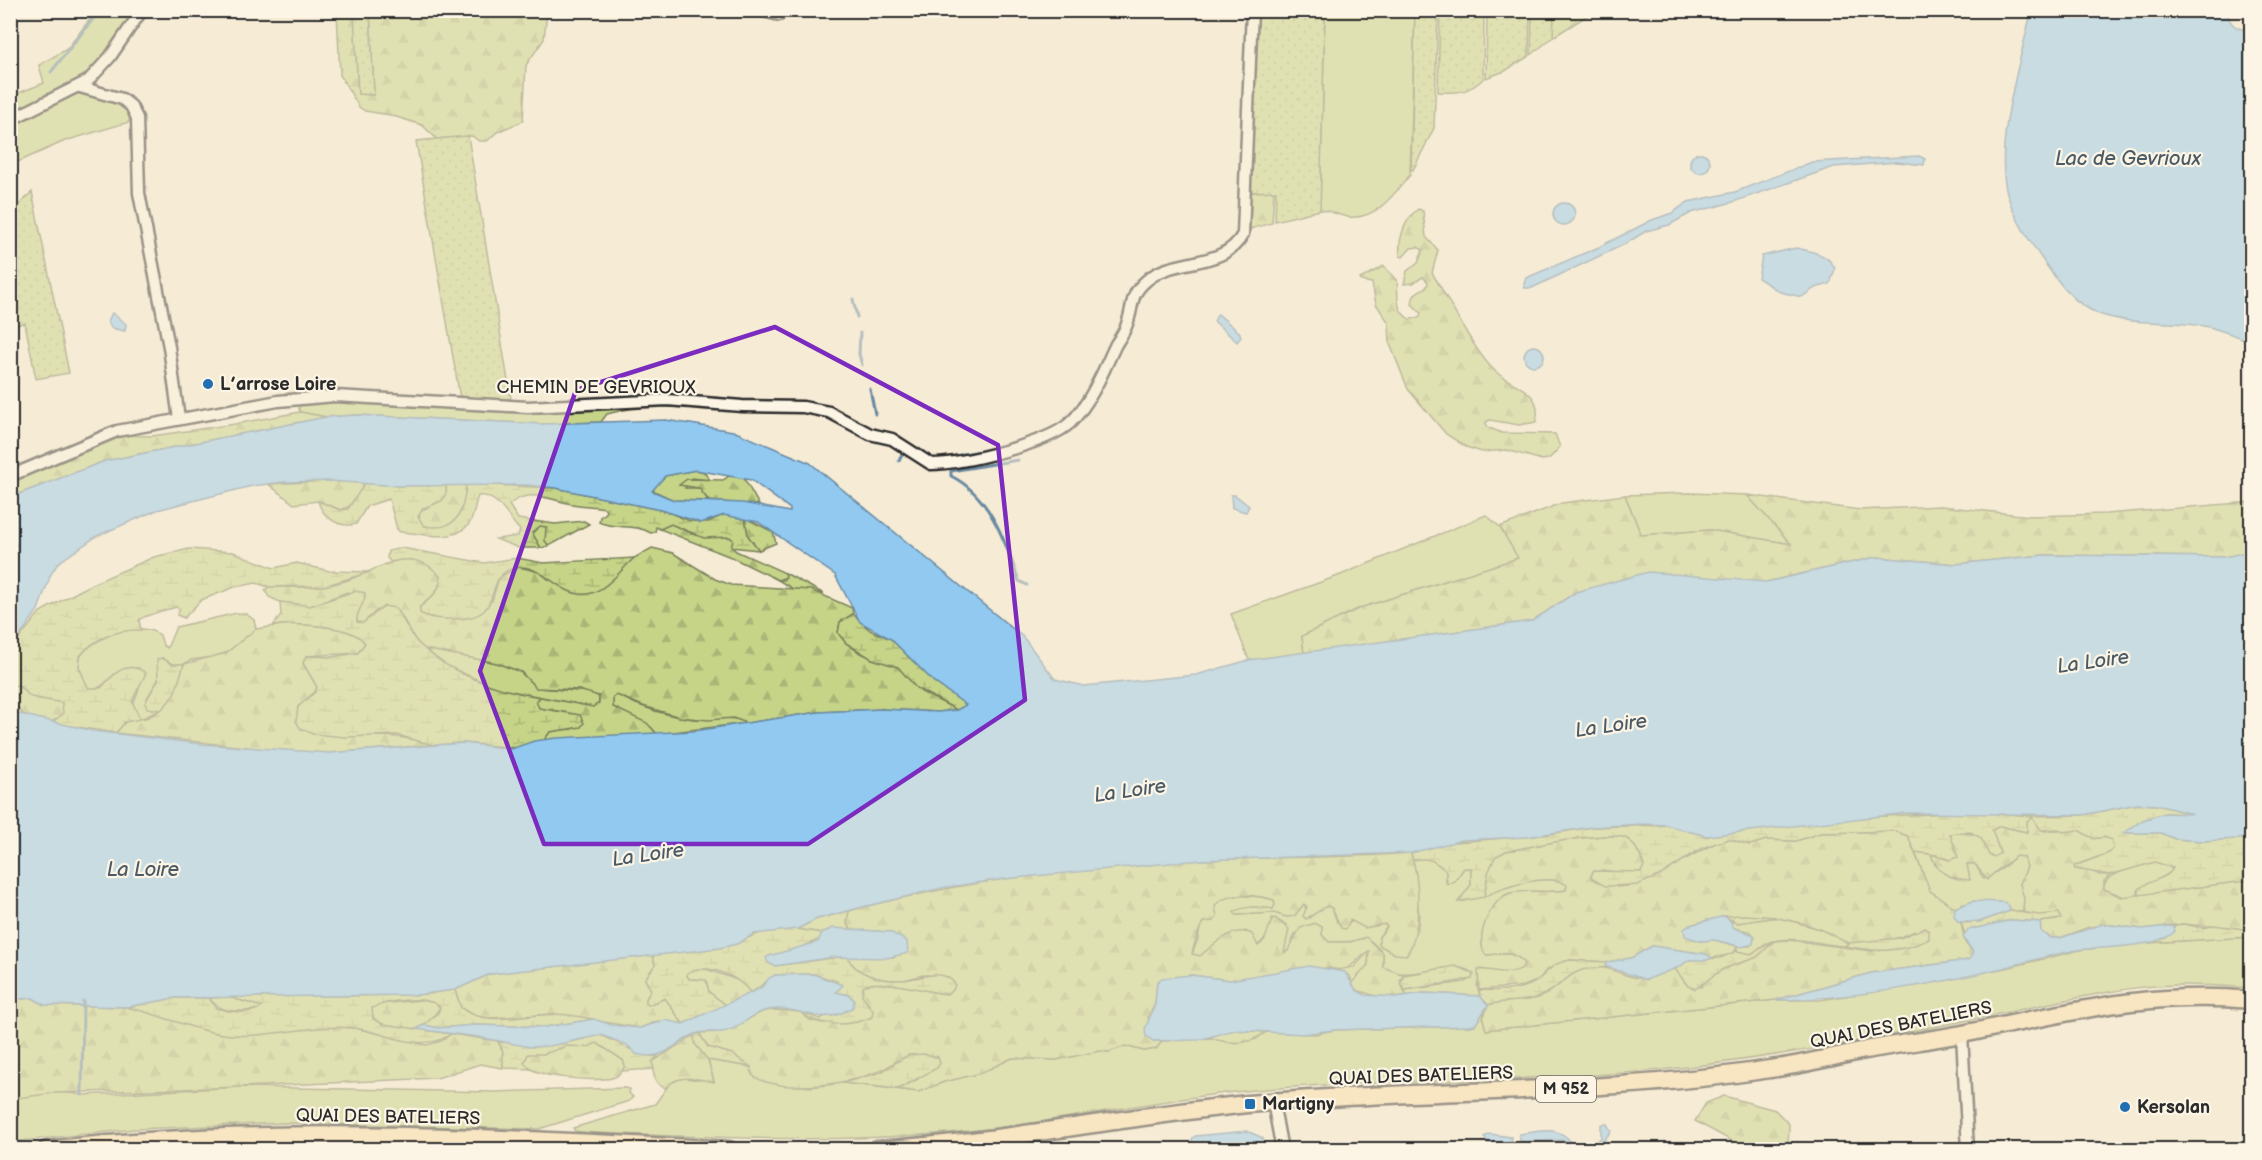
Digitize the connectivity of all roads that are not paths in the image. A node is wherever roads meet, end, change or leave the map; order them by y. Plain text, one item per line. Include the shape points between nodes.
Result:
1 (142, 10) edge
2 (760, 10) edge
3 (1252, 10) edge
4 (779, 15) dead end
5 (80, 87) junction
6 (10, 120) edge
7 (179, 419) junction
8 (10, 476) edge
9 (2252, 1000) edge
10 (1962, 1034) junction
11 (1273, 1102) junction
12 (96, 1147) edge
13 (47, 1149) edge
14 (729, 1149) edge
15 (876, 1149) edge
16 (1282, 1149) edge
17 (1968, 1149) edge

1 - 5 street via 111,57
2 - 4 street
3 - 7 street, CHEMIN DE GEVRIOUX via 1243,234 1230,249 1214,258 1149,278 1132,297 1127,325 1108,364 1071,422 1022,446 931,464 899,443 817,409 667,400 528,407 316,397
5 - 6 street
5 - 7 street via 122,99 137,118 138,193 169,347
7 - 8 street, CHEMIN DE GEVRIOUX via 113,432
9 - 10 main road, QUAI DES BATELIERS / M 952 via 2138,1000 2070,1010
10 - 11 main road, QUAI DES BATELIERS / M 952 via 1770,1070 1712,1076 1536,1091
10 - 17 street
11 - 15 main road, QUAI DES BATELIERS / M 952 via 969,1142
11 - 16 street
12 - 13 main road, QUAI DES BATELIERS
12 - 14 main road, QUAI DES BATELIERS via 195,1137 338,1135

